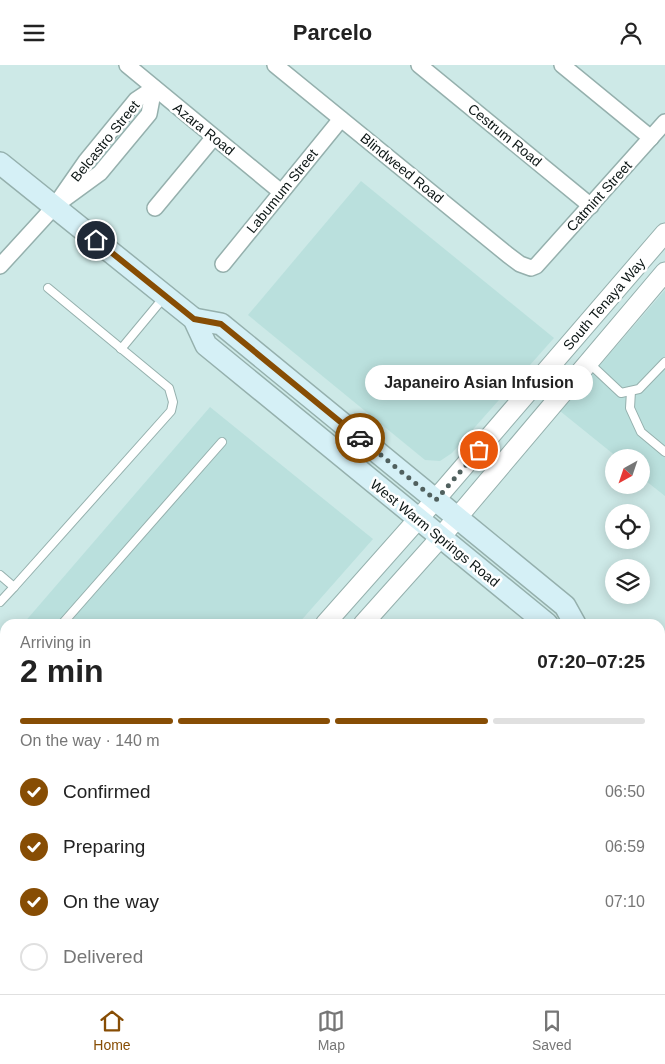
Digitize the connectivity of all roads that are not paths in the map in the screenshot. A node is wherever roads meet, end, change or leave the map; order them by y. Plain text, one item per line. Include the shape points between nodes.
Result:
1 (127, 65) edge
2 (275, 65) edge
3 (420, 65) edge
4 (562, 65) edge
5 (154, 88) junction
6 (341, 119) junction
7 (665, 122) edge
8 (214, 137) junction
9 (651, 138) junction
10 (0, 163) edge
11 (281, 192) junction
12 (591, 206) junction
13 (54, 207) junction
14 (155, 208) dead end
15 (665, 233) edge
16 (223, 264) dead end
17 (0, 266) edge
18 (531, 268) joint
19 (665, 271) edge
20 (48, 288) dead end
21 (165, 296) junction
22 (194, 319) junction
23 (121, 349) junction
24 (588, 362) junction
25 (665, 362) edge
26 (631, 391) junction
27 (222, 442) dead end
28 (665, 452) edge
29 (436, 500) junction
30 (457, 517) junction
31 (418, 519) junction
32 (440, 538) junction
33 (0, 575) edge
34 (14, 587) junction
35 (0, 602) edge
36 (66, 619) edge
37 (329, 619) edge
38 (367, 619) edge
39 (541, 619) edge
40 (573, 619) edge

1 - 5 street, Azara Road
2 - 6 street, Blindweed Road
3 - 12 street, Cestrum Road
4 - 9 street
5 - 8 street, Azara Road
5 - 13 street, Belcastro Street via 149,114 100,173
6 - 11 street, Labumum Street
6 - 18 street, Blindweed Road via 508,255
7 - 9 street, Catmint Street
8 - 11 street, Azara Road
8 - 14 street
9 - 12 street, Catmint Street
10 - 13 main road, West Warm Springs Road
11 - 16 street, Labumum Street
12 - 18 street, Catmint Street
13 - 17 street, Belcastro Street
13 - 21 main road, West Warm Springs Road
15 - 29 street, South Tenaya Way
19 - 24 street, South Tenaya Way
20 - 23 lane
21 - 22 main road, West Warm Springs Road
21 - 23 lane
22 - 29 main road, West Warm Springs Road via 221,324
22 - 31 main road, West Warm Springs Road via 206,345
23 - 34 lane via 169,388 173,402 171,411
24 - 26 lane via 621,393
24 - 30 street, South Tenaya Way
25 - 26 lane via 639,389
26 - 28 lane via 630,408 641,432
27 - 36 lane
29 - 30 main road, West Warm Springs Road
29 - 31 street, South Tenaya Way
30 - 32 street, South Tenaya Way
30 - 40 main road, West Warm Springs Road via 564,606
31 - 32 main road, West Warm Springs Road
31 - 37 street, South Tenaya Way
32 - 38 street, South Tenaya Way
32 - 39 main road, West Warm Springs Road
33 - 34 lane
34 - 35 lane

